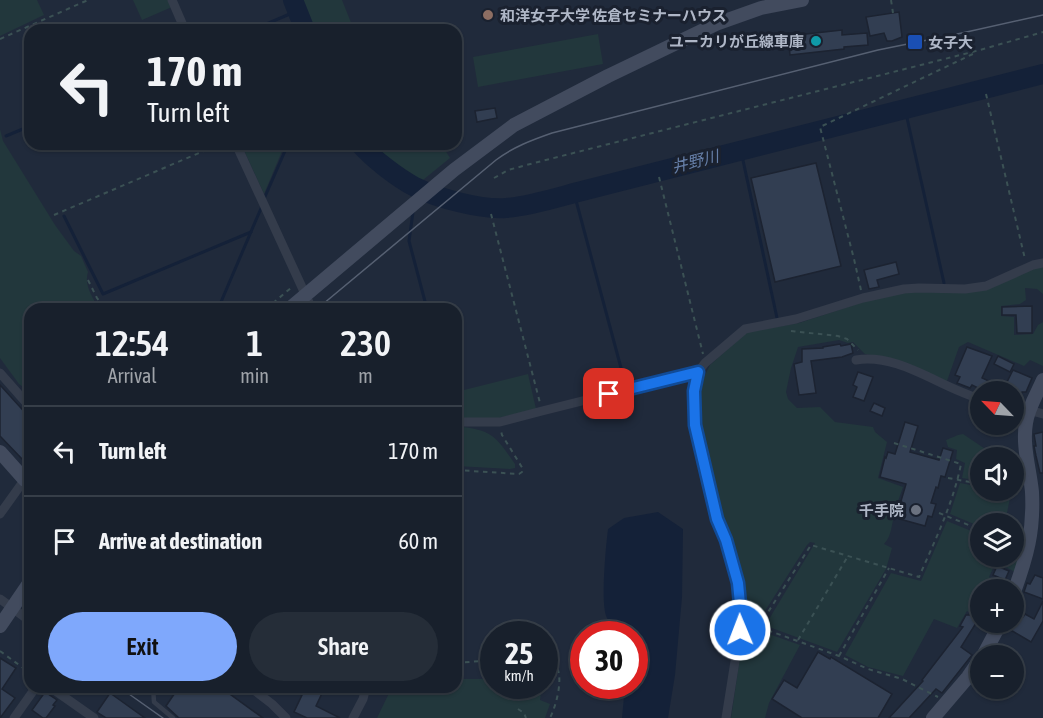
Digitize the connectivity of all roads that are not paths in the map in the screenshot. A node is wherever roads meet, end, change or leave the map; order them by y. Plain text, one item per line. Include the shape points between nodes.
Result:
1 (172, 0) edge
2 (802, 0) edge
3 (182, 24) edge
4 (239, 150) edge
5 (1043, 263) edge
6 (296, 303) edge
7 (309, 303) edge
8 (861, 359) road end
9 (698, 372) junction
10 (0, 373) edge
11 (1043, 380) edge
12 (970, 396) edge
13 (24, 400) edge
14 (1036, 411) edge
15 (462, 422) edge
16 (0, 452) edge
17 (24, 474) edge
18 (24, 483) edge
19 (0, 514) edge
20 (1037, 525) edge
21 (1018, 579) edge
22 (24, 591) edge
23 (0, 599) edge
24 (13, 608) junction
25 (24, 616) edge
26 (0, 626) edge
27 (970, 674) edge
28 (32, 693) edge
29 (58, 693) edge
30 (153, 693) edge
31 (258, 693) edge
32 (364, 693) edge
33 (89, 716) edge
34 (936, 717) edge
35 (14, 718) edge
36 (173, 718) edge
37 (286, 718) edge
38 (353, 718) edge
39 (726, 718) edge

1 - 3 street
2 - 6 street via 724,21 514,125 454,170
4 - 7 street
5 - 9 street via 986,286 904,289 745,329
8 - 12 street via 890,362
9 - 15 street via 500,422
9 - 39 street via 695,425 717,519 732,559 740,604 740,630
10 - 13 street
11 - 14 street
14 - 20 street via 1026,423 1025,438
16 - 17 street
18 - 19 street
20 - 21 street
22 - 24 street
23 - 24 street
24 - 25 street
24 - 26 street
27 - 34 street
28 - 35 street
29 - 33 street
30 - 36 lane via 154,702
31 - 37 street
32 - 38 street

